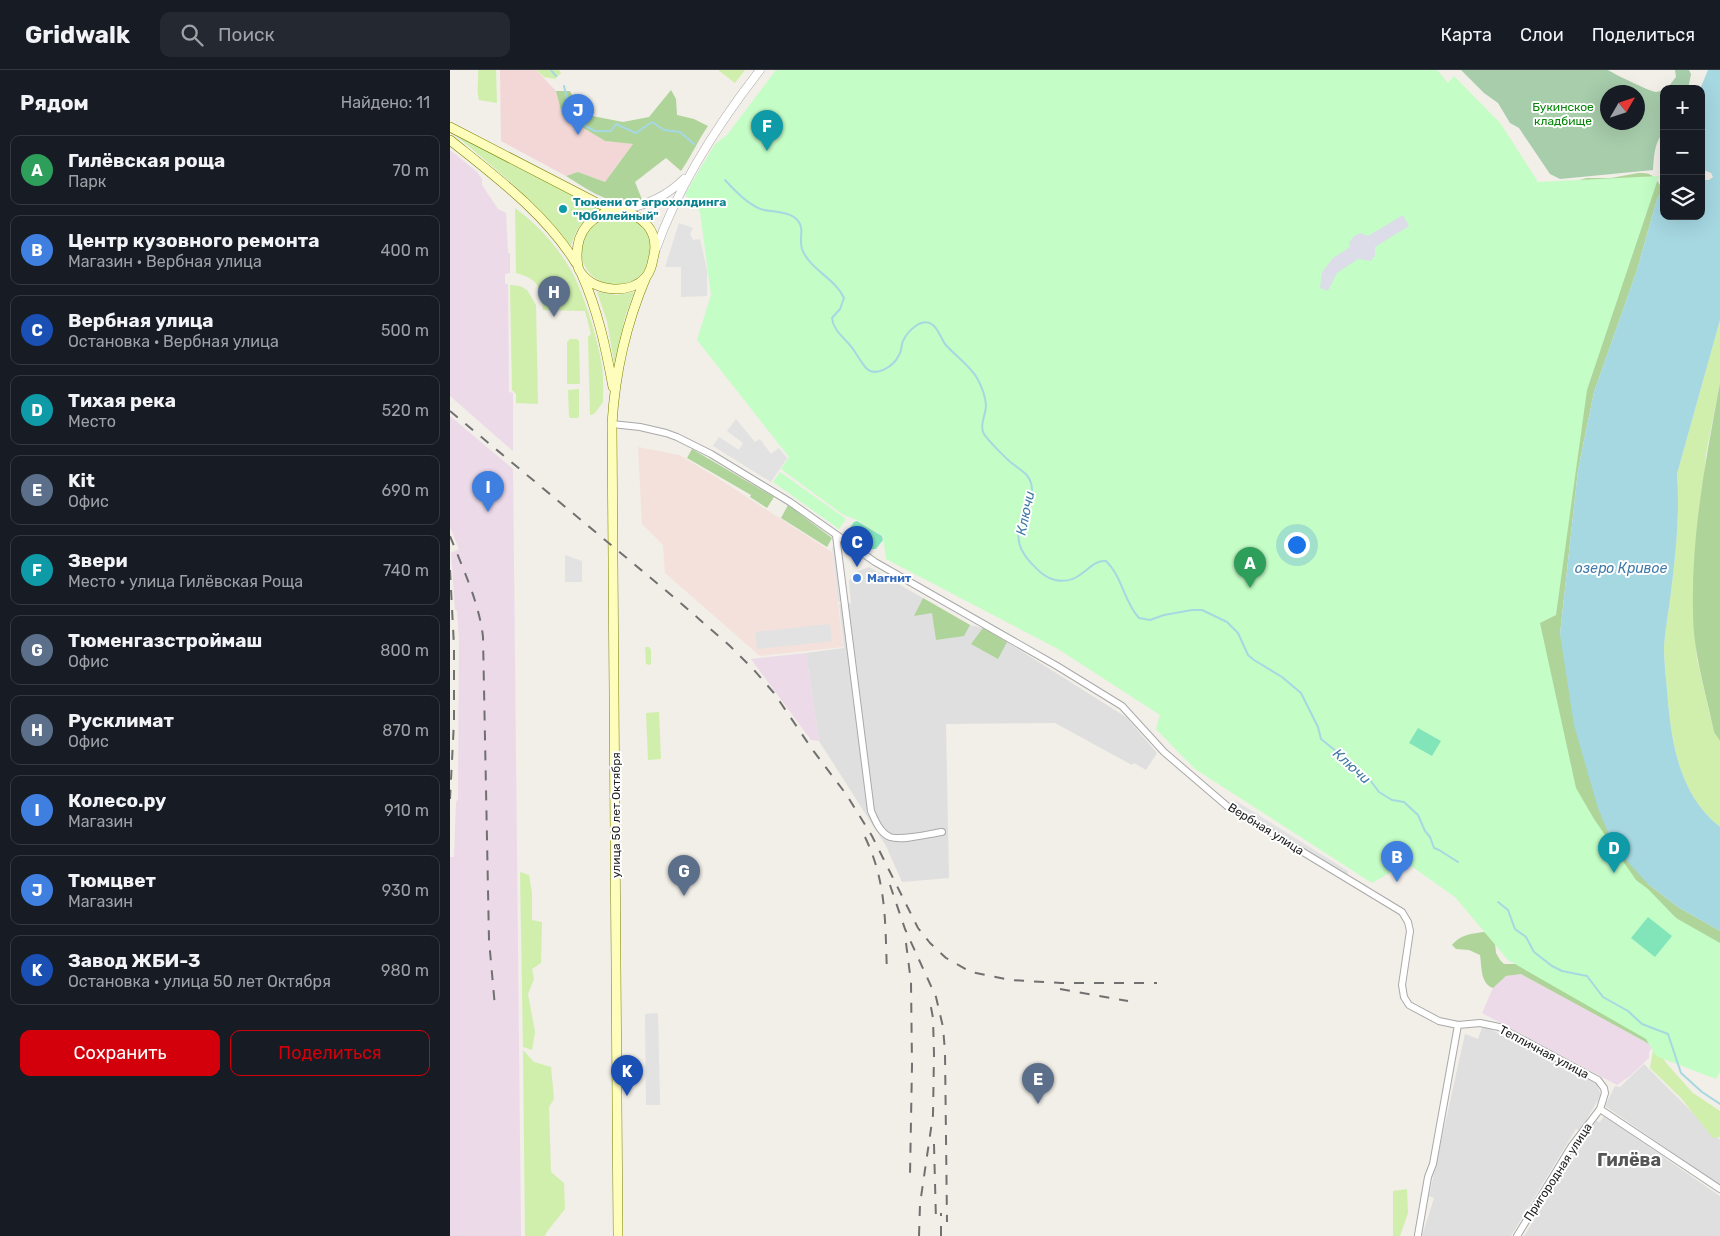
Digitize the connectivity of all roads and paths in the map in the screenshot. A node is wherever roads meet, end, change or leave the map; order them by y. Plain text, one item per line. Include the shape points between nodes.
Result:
1 (760, 70) edge
2 (450, 127) edge
3 (450, 140) edge
4 (692, 171) junction
5 (618, 210) junction
6 (655, 251) junction
7 (579, 269) junction
8 (646, 277) junction
9 (614, 395) junction
10 (612, 424) junction
11 (836, 535) junction
12 (942, 832) dead end
13 (1458, 1025) junction
14 (1600, 1109) junction
15 (1720, 1189) edge
16 (1418, 1235) edge
17 (618, 1236) edge
18 (1517, 1236) edge

1 - 4 street
2 - 5 main road via 596,203
3 - 7 main road via 532,209
4 - 5 street via 665,195
4 - 6 street
5 - 6 main road via 639,218 649,227 655,240
5 - 7 main road via 595,218 582,231 577,248
6 - 8 main road
7 - 8 main road via 594,283 608,288 633,286
7 - 9 main road via 598,317
8 - 9 main road via 623,346
9 - 10 main road, улица 50 лет Октября
10 - 11 street, Вербная улица via 640,426 677,437 780,495
10 - 17 main road, улица 50 лет Октября
11 - 12 street via 871,812 876,825 889,836 903,838
11 - 13 street, Вербная улица via 875,562 1122,706 1164,752 1228,806 1402,912 1410,931 1402,985 1404,997 1409,1005 1427,1016
13 - 14 street, Тепличная улица via 1480,1023 1499,1027 1598,1080 1605,1094
13 - 16 street
14 - 15 street
14 - 18 street, Пригородная улица via 1571,1147

